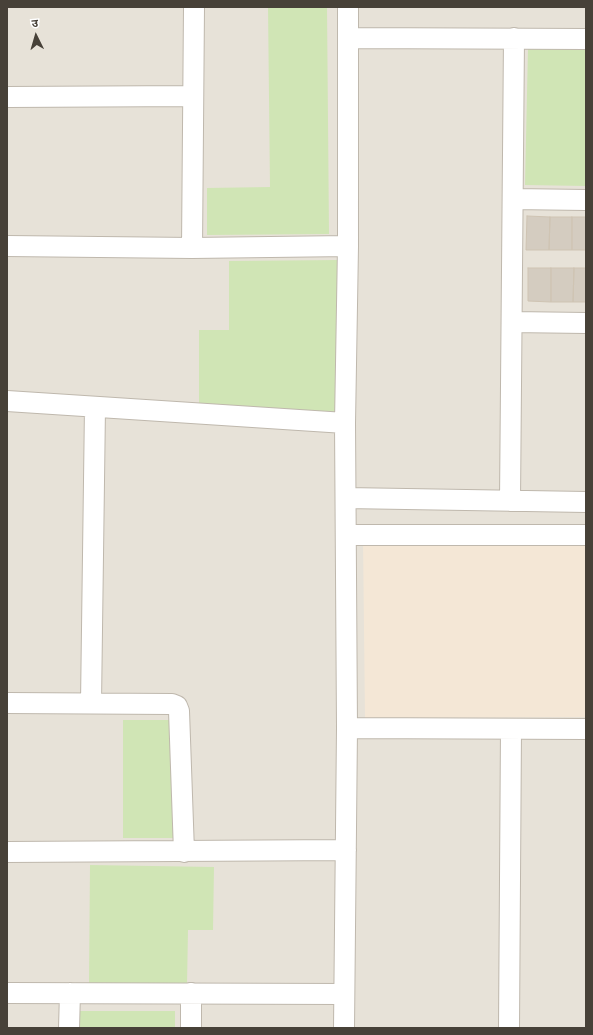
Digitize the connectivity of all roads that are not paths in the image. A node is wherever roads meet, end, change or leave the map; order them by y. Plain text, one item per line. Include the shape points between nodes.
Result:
1 (194, 7) edge
2 (348, 7) edge
3 (349, 38) junction
4 (514, 38) junction
5 (586, 38) edge
6 (193, 96) junction
7 (7, 97) edge
8 (513, 198) junction
9 (586, 200) edge
10 (7, 246) edge
11 (348, 246) junction
12 (192, 248) junction
13 (512, 322) junction
14 (586, 323) edge
15 (7, 401) edge
16 (95, 407) junction
17 (345, 423) junction
18 (346, 498) junction
19 (510, 501) junction
20 (586, 502) edge
21 (586, 534) edge
22 (346, 535) junction
23 (7, 703) edge
24 (91, 703) junction
25 (347, 728) junction
26 (511, 729) junction
27 (586, 729) edge
28 (346, 850) junction
29 (7, 852) edge
30 (184, 852) junction
31 (7, 993) edge
32 (70, 993) junction
33 (191, 993) junction
34 (344, 994) junction
35 (69, 1028) edge
36 (191, 1028) edge
37 (344, 1028) edge
38 (509, 1028) edge

1 - 6 street
2 - 3 street
3 - 4 street
3 - 11 street
4 - 5 street
4 - 8 street
6 - 7 street
6 - 12 street
8 - 9 street
8 - 13 street
10 - 12 street
11 - 12 street
11 - 17 street
13 - 14 street
13 - 19 street
15 - 16 street
16 - 17 street
16 - 24 street
17 - 18 street
18 - 19 street
18 - 22 street
19 - 20 street
21 - 22 street
22 - 25 street
23 - 24 street
24 - 30 street via 177,706
25 - 26 street
25 - 28 street
26 - 27 street
26 - 38 street
28 - 30 street
28 - 34 street
29 - 30 street
31 - 32 street
32 - 33 street
32 - 35 street
33 - 34 street
33 - 36 street
34 - 37 street

